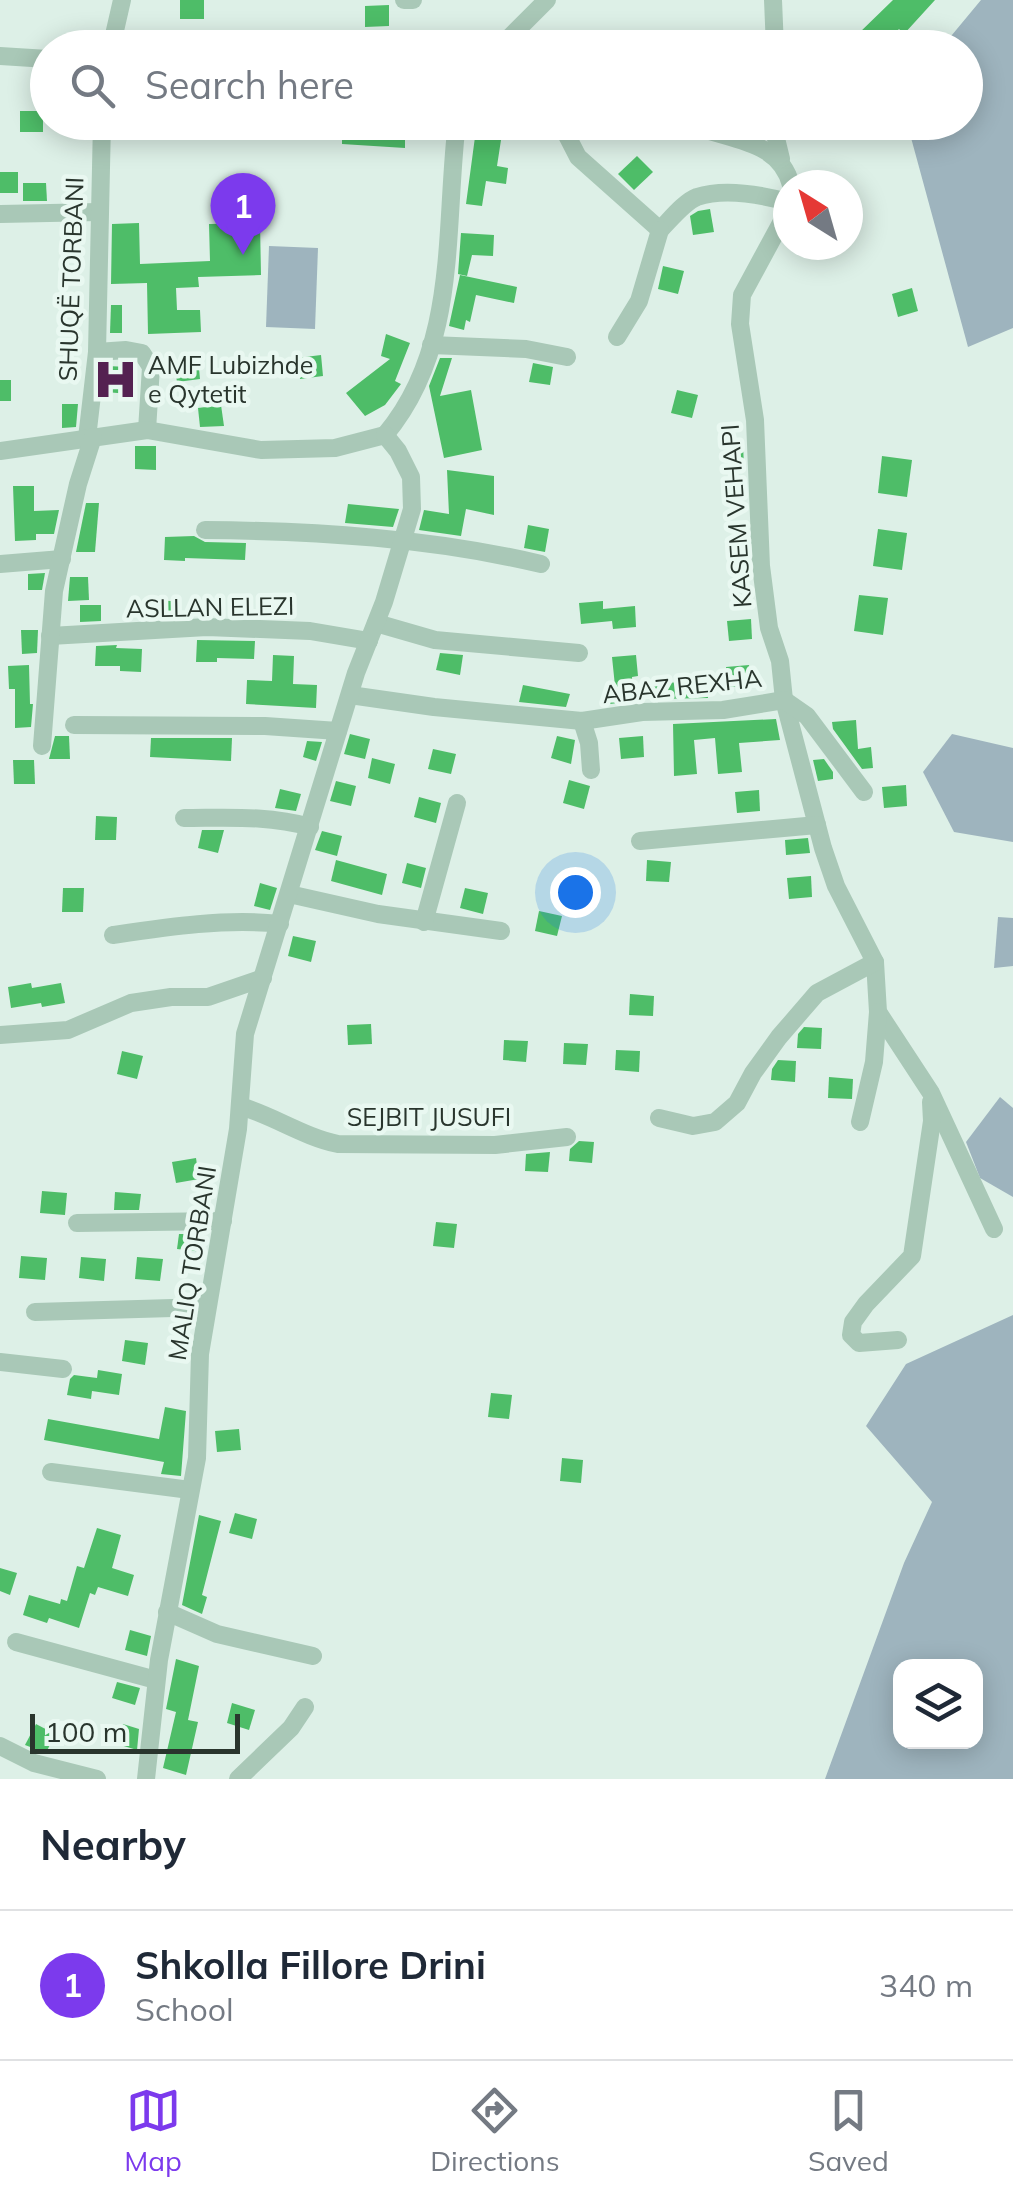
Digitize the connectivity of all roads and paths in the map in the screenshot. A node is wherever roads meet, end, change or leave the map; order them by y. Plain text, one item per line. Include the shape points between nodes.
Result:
1 (122, 0) edge
2 (404, 0) edge
3 (413, 0) edge
4 (548, 0) edge
5 (772, 0) edge
6 (115, 30) edge
7 (516, 30) edge
8 (774, 30) edge
9 (0, 56) edge
10 (30, 57) edge
11 (101, 140) edge
12 (456, 140) edge
13 (569, 140) edge
14 (740, 140) edge
15 (776, 140) edge
16 (781, 159) junction
17 (786, 170) edge
18 (773, 198) edge
19 (99, 212) junction
20 (0, 214) edge
21 (660, 230) junction
22 (773, 238) edge
23 (617, 337) dead end
24 (432, 345) junction
25 (97, 352) junction
26 (567, 357) dead end
27 (147, 430) junction
28 (385, 435) junction
29 (90, 437) junction
30 (0, 450) edge
31 (205, 530) dead end
32 (404, 540) junction
33 (62, 559) junction
34 (0, 564) edge
35 (541, 564) dead end
36 (372, 632) junction
37 (50, 636) junction
38 (579, 653) dead end
39 (350, 695) junction
40 (784, 700) junction
41 (582, 721) junction
42 (74, 725) dead end
43 (338, 731) junction
44 (42, 746) dead end
45 (591, 770) dead end
46 (864, 792) dead end
47 (457, 804) dead end
48 (184, 818) dead end
49 (817, 825) junction
50 (310, 827) junction
51 (640, 841) dead end
52 (290, 894) junction
53 (424, 922) junction
54 (280, 924) junction
55 (502, 931) dead end
56 (112, 935) dead end
57 (875, 962) junction
58 (264, 978) junction
59 (878, 1012) junction
60 (0, 1035) edge
61 (931, 1092) junction
62 (240, 1106) junction
63 (659, 1118) dead end
64 (860, 1122) dead end
65 (567, 1137) dead end
66 (222, 1221) junction
67 (77, 1223) dead end
68 (994, 1230) dead end
69 (207, 1307) junction
70 (35, 1312) dead end
71 (898, 1340) dead end
72 (0, 1362) edge
73 (63, 1369) dead end
74 (51, 1472) dead end
75 (190, 1490) junction
76 (167, 1612) junction
77 (16, 1642) dead end
78 (313, 1656) dead end
79 (156, 1680) junction
80 (306, 1707) dead end
81 (0, 1746) edge
82 (97, 1779) edge
83 (146, 1779) edge
84 (238, 1779) edge

1 - 6 street
2 - 3 street
4 - 7 street
5 - 8 street
9 - 10 street
11 - 19 street, SHUQË TORBANI
12 - 24 street via 443,306
13 - 21 street via 578,157
14 - 16 street
15 - 16 street
16 - 17 street
18 - 21 street via 695,198
19 - 20 street
19 - 25 street, SHUQË TORBANI
21 - 23 street via 639,301
22 - 40 street, KASEM VEHAPI via 742,295 740,324 756,420 762,566
24 - 26 street
24 - 28 street via 421,382
25 - 27 street via 142,354 151,366
25 - 29 street, SHUQË TORBANI
27 - 28 street via 261,450 335,448
27 - 29 street
28 - 32 street, MALIQ TORBANI via 411,477
29 - 30 street
29 - 33 street
31 - 32 street
32 - 35 street
32 - 36 street, MALIQ TORBANI
33 - 34 street
33 - 37 street
36 - 37 street, ASLLAN ELEZI via 207,627
36 - 38 street, ASLLAN ELEZI
36 - 39 street, MALIQ TORBANI
37 - 44 street
39 - 41 street, ABAZ REXHA
39 - 43 street, MALIQ TORBANI
40 - 41 street, ABAZ REXHA
40 - 46 street, ABAZ REXHA via 807,716
40 - 49 street, KASEM VEHAPI
41 - 45 street, ABAZ REXHA
42 - 43 street
43 - 50 street, MALIQ TORBANI
47 - 53 street
48 - 50 street
49 - 51 street
49 - 57 street, KASEM VEHAPI via 836,886
50 - 52 street, MALIQ TORBANI
52 - 53 street
52 - 54 street, MALIQ TORBANI
53 - 55 street
54 - 56 street via 170,926
54 - 58 street, MALIQ TORBANI
57 - 59 street, KASEM VEHAPI
57 - 63 street via 817,992 737,1103 715,1122 693,1126
58 - 60 street via 208,997 130,1003 68,1030
58 - 62 street, MALIQ TORBANI via 245,1034
59 - 61 street
59 - 64 street, KASEM VEHAPI
61 - 68 street
61 - 71 street via 912,1256 866,1304 851,1336 859,1343
62 - 65 street, SEJBIT JUSUFI via 338,1144 495,1145
62 - 66 street, MALIQ TORBANI
66 - 67 street
66 - 69 street, MALIQ TORBANI
69 - 70 street
69 - 75 street, MALIQ TORBANI via 198,1458
72 - 73 street
74 - 75 street
75 - 76 street, MALIQ TORBANI
76 - 78 street via 217,1634
76 - 79 street, MALIQ TORBANI
77 - 79 street
79 - 83 street, MALIQ TORBANI
80 - 84 street
81 - 82 street

